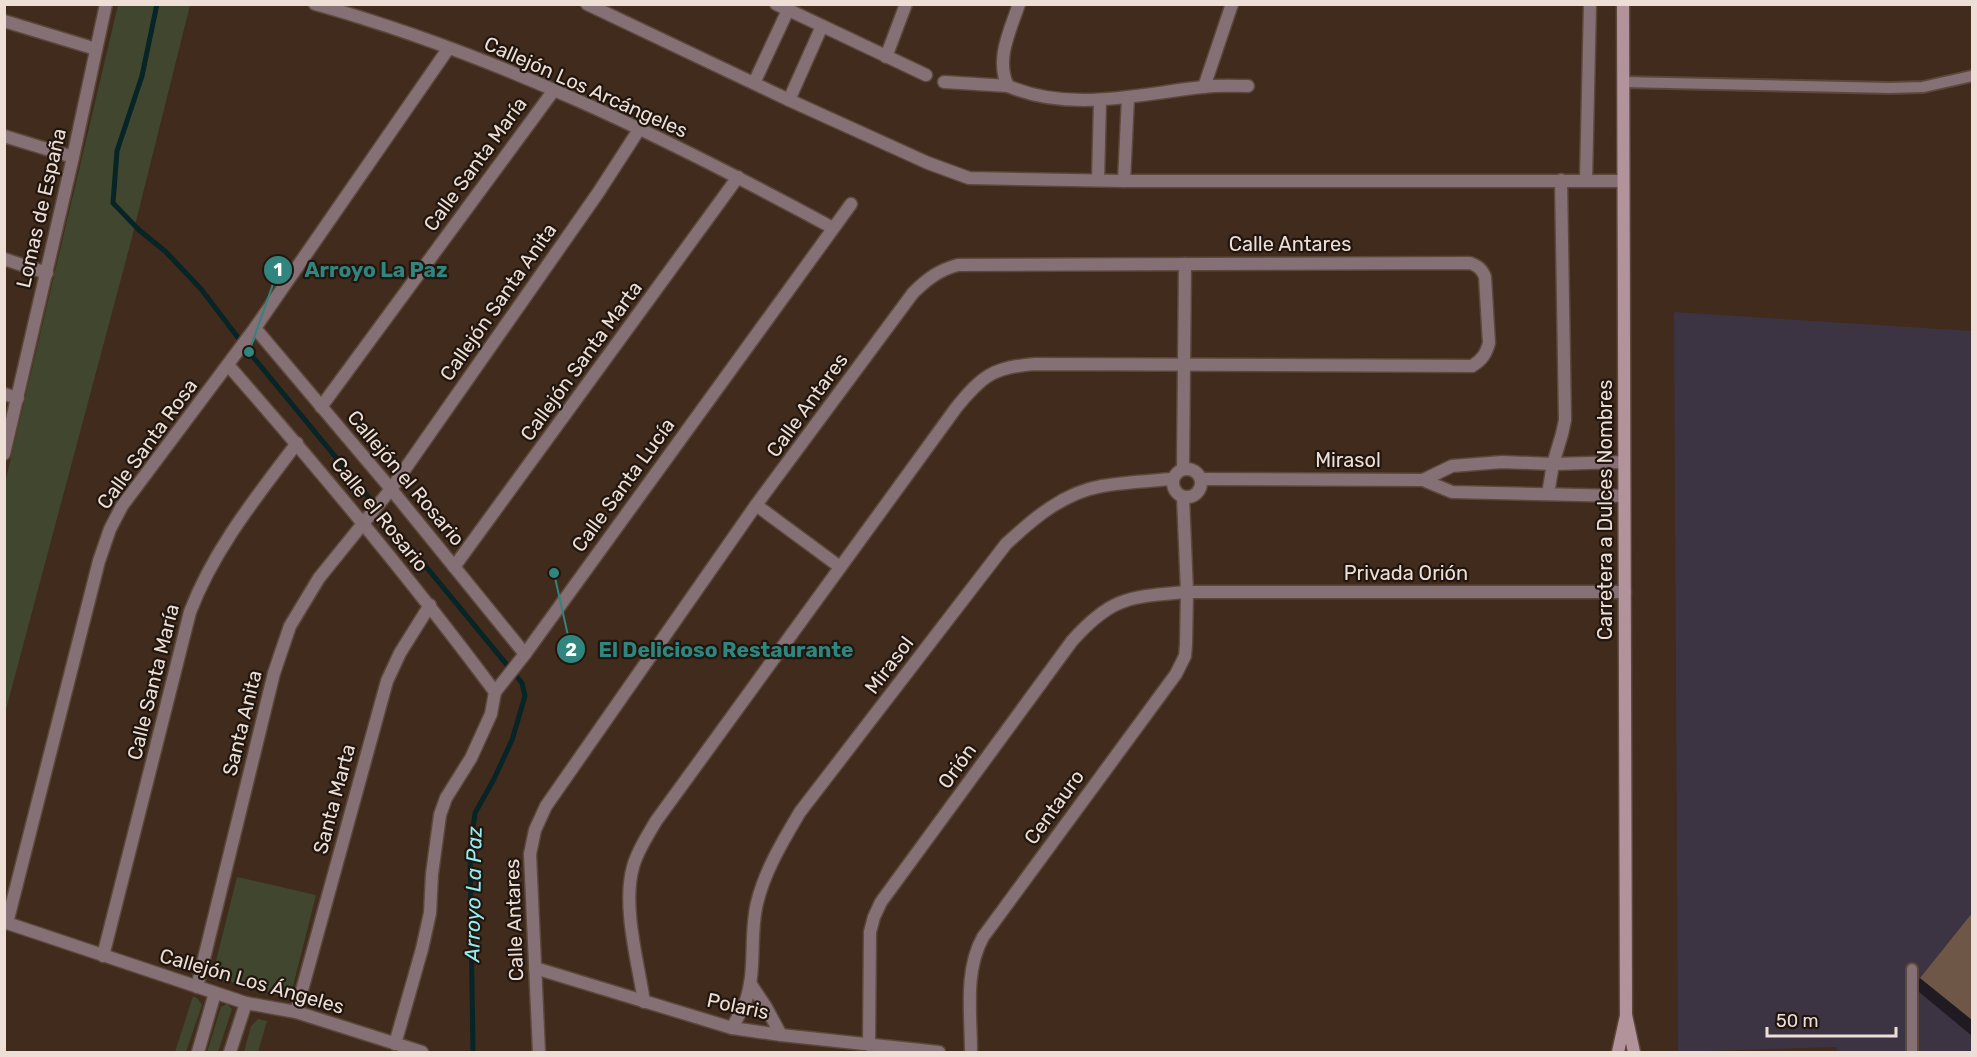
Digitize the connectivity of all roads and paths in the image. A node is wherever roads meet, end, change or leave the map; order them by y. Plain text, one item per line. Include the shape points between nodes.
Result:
1 (105, 4) edge
2 (315, 4) edge
3 (587, 4) edge
4 (776, 4) edge
5 (906, 4) edge
6 (1018, 4) edge
7 (1232, 4) edge
8 (1590, 4) edge
9 (1623, 4) edge
10 (788, 10) junction
11 (4, 21) edge
12 (822, 26) junction
13 (96, 49) junction
14 (448, 49) junction
15 (886, 57) junction
16 (926, 75) dead end
17 (1972, 76) edge
18 (944, 82) dead end
19 (1623, 82) junction
20 (754, 83) junction
21 (1008, 86) junction
22 (1248, 86) dead end
23 (1204, 87) junction
24 (554, 90) junction
25 (1128, 98) junction
26 (789, 100) junction
27 (1100, 101) junction
28 (640, 128) junction
29 (4, 136) edge
30 (73, 158) junction
31 (738, 177) junction
32 (1098, 180) junction
33 (1561, 180) junction
34 (1586, 180) junction
35 (1124, 181) junction
36 (1623, 181) junction
37 (851, 204) dead end
38 (833, 228) junction
39 (4, 258) edge
40 (1185, 264) junction
41 (47, 273) junction
42 (251, 332) junction
43 (231, 361) junction
44 (1184, 366) junction
45 (4, 394) edge
46 (18, 398) junction
47 (321, 407) junction
48 (297, 443) junction
49 (4, 454) edge
50 (1623, 462) junction
51 (1553, 464) junction
52 (1183, 468) junction
53 (1172, 479) junction
54 (1201, 479) junction
55 (1423, 480) junction
56 (388, 492) junction
57 (1548, 494) junction
58 (1624, 496) junction
59 (1183, 497) junction
60 (756, 505) junction
61 (365, 522) junction
62 (454, 567) junction
63 (840, 567) junction
64 (1187, 592) junction
65 (1625, 592) junction
66 (430, 605) junction
67 (523, 656) junction
68 (497, 690) junction
69 (6, 922) edge
70 (103, 956) junction
71 (535, 968) junction
72 (1912, 969) dead end
73 (750, 983) junction
74 (197, 987) junction
75 (215, 993) junction
76 (644, 1002) junction
77 (246, 1003) junction
78 (296, 1012) junction
79 (1626, 1015) junction
80 (732, 1028) junction
81 (781, 1035) junction
82 (395, 1044) junction
83 (869, 1045) junction
84 (198, 1053) edge
85 (230, 1053) edge
86 (422, 1053) edge
87 (539, 1053) edge
88 (939, 1053) edge
89 (971, 1053) edge
90 (1618, 1053) edge
91 (1634, 1053) edge
92 (1912, 1053) edge

1 - 13 street, Lomas de España
2 - 14 street, Callejón Los Arcángeles
3 - 20 street
4 - 10 street
5 - 15 street
6 - 21 street via 1004,49 1003,76
7 - 23 street
8 - 34 street
9 - 19 main road, Carretera a Dulces Nombres
10 - 12 street
10 - 20 street
11 - 13 street
12 - 15 street
12 - 26 street
13 - 30 street, Lomas de España
14 - 24 street, Callejón Los Arcángeles
14 - 42 street, Calle Santa Rosa
15 - 16 street
17 - 19 lane via 1923,87 1890,88
18 - 21 street
19 - 36 main road, Carretera a Dulces Nombres
20 - 26 street
21 - 27 street via 1045,97
22 - 23 street
23 - 25 street
24 - 28 street, Callejón Los Arcángeles
24 - 47 street, Calle Santa María
25 - 27 street
25 - 35 street
26 - 32 street via 969,178
27 - 32 street
28 - 31 street, Callejón Los Arcángeles
28 - 56 street, Callejón Santa Anita
29 - 30 street
30 - 41 street, Lomas de España
31 - 38 street, Callejón Los Arcángeles
31 - 62 street, Callejón Santa Marta
32 - 35 street
33 - 34 street
33 - 35 street
33 - 51 street via 1565,420
34 - 36 street
36 - 50 main road, Carretera a Dulces Nombres
37 - 38 street, Calle Santa Lucía
38 - 67 street, Calle Santa Lucía
39 - 41 street
40 - 44 street
40 - 44 street, Calle Antares via 1470,263 1483,270 1485,277 1490,343 1480,362 1472,366
40 - 60 street, Calle Antares via 958,265 941,270 913,293
41 - 46 street, Lomas de España
42 - 43 street, Calle Santa Rosa
42 - 47 street, Callejón el Rosario
43 - 48 street, Calle el Rosario
43 - 69 street, Calle Santa Rosa via 141,479 110,530
44 - 52 street
44 - 63 street via 1035,364 990,374 956,408
45 - 46 street
46 - 49 street, Lomas de España
47 - 56 street, Callejón el Rosario
48 - 61 street, Calle el Rosario
48 - 70 street, Calle Santa María via 233,530 190,612
50 - 51 street, Mirasol
50 - 58 main road, Carretera a Dulces Nombres
51 - 55 street, Mirasol via 1502,462 1452,466
51 - 57 street
52 - 53 street
52 - 54 street via 1197,472
53 - 59 street via 1172,487
53 - 73 street, Mirasol via 1100,486 1065,498 1033,519 1006,544 800,813 780,845 757,905
54 - 55 street, Mirasol
54 - 59 street via 1197,493
55 - 57 street, Mirasol via 1452,492
56 - 61 street, Santa Anita
56 - 62 street, Callejón el Rosario
57 - 58 street, Mirasol
58 - 65 main road, Carretera a Dulces Nombres
59 - 64 street, Centauro
60 - 63 street
60 - 71 street, Calle Antares via 561,783 535,830 530,854
61 - 66 street, Calle el Rosario
61 - 74 street, Santa Anita via 319,578 284,642
62 - 67 street, Callejón el Rosario
63 - 76 street via 642,844 630,887
64 - 65 street, Privada Orión
64 - 83 street, Orión via 1136,597 1110,606 1091,620 1072,640 881,902 870,932
64 - 89 street, Centauro via 1185,656 1176,674 976,949 971,974
65 - 79 main road, Carretera a Dulces Nombres
66 - 68 street, Calle el Rosario
66 - 78 street, Santa Marta via 387,681
67 - 68 street, Calle Santa Lucía
68 - 82 street, Calle Santa Lucía via 471,758 440,815 430,913
69 - 70 street, Callejón Los Ángeles
70 - 74 street, Callejón Los Ángeles
71 - 76 street, Polaris
71 - 87 street, Calle Antares
72 - 92 lane
73 - 80 street, Mirasol
73 - 81 street
74 - 75 street, Callejón Los Ángeles
75 - 77 street, Callejón Los Ángeles
75 - 84 street
76 - 80 street, Polaris
77 - 78 street, Callejón Los Ángeles
77 - 85 street
78 - 82 street, Callejón Los Ángeles
79 - 90 main road, Carretera a Dulces Nombres
79 - 91 main road, Carretera a Dulces Nombres
80 - 81 street, Polaris
81 - 83 street, Polaris
82 - 86 street, Callejón Los Ángeles
83 - 88 street, Polaris

